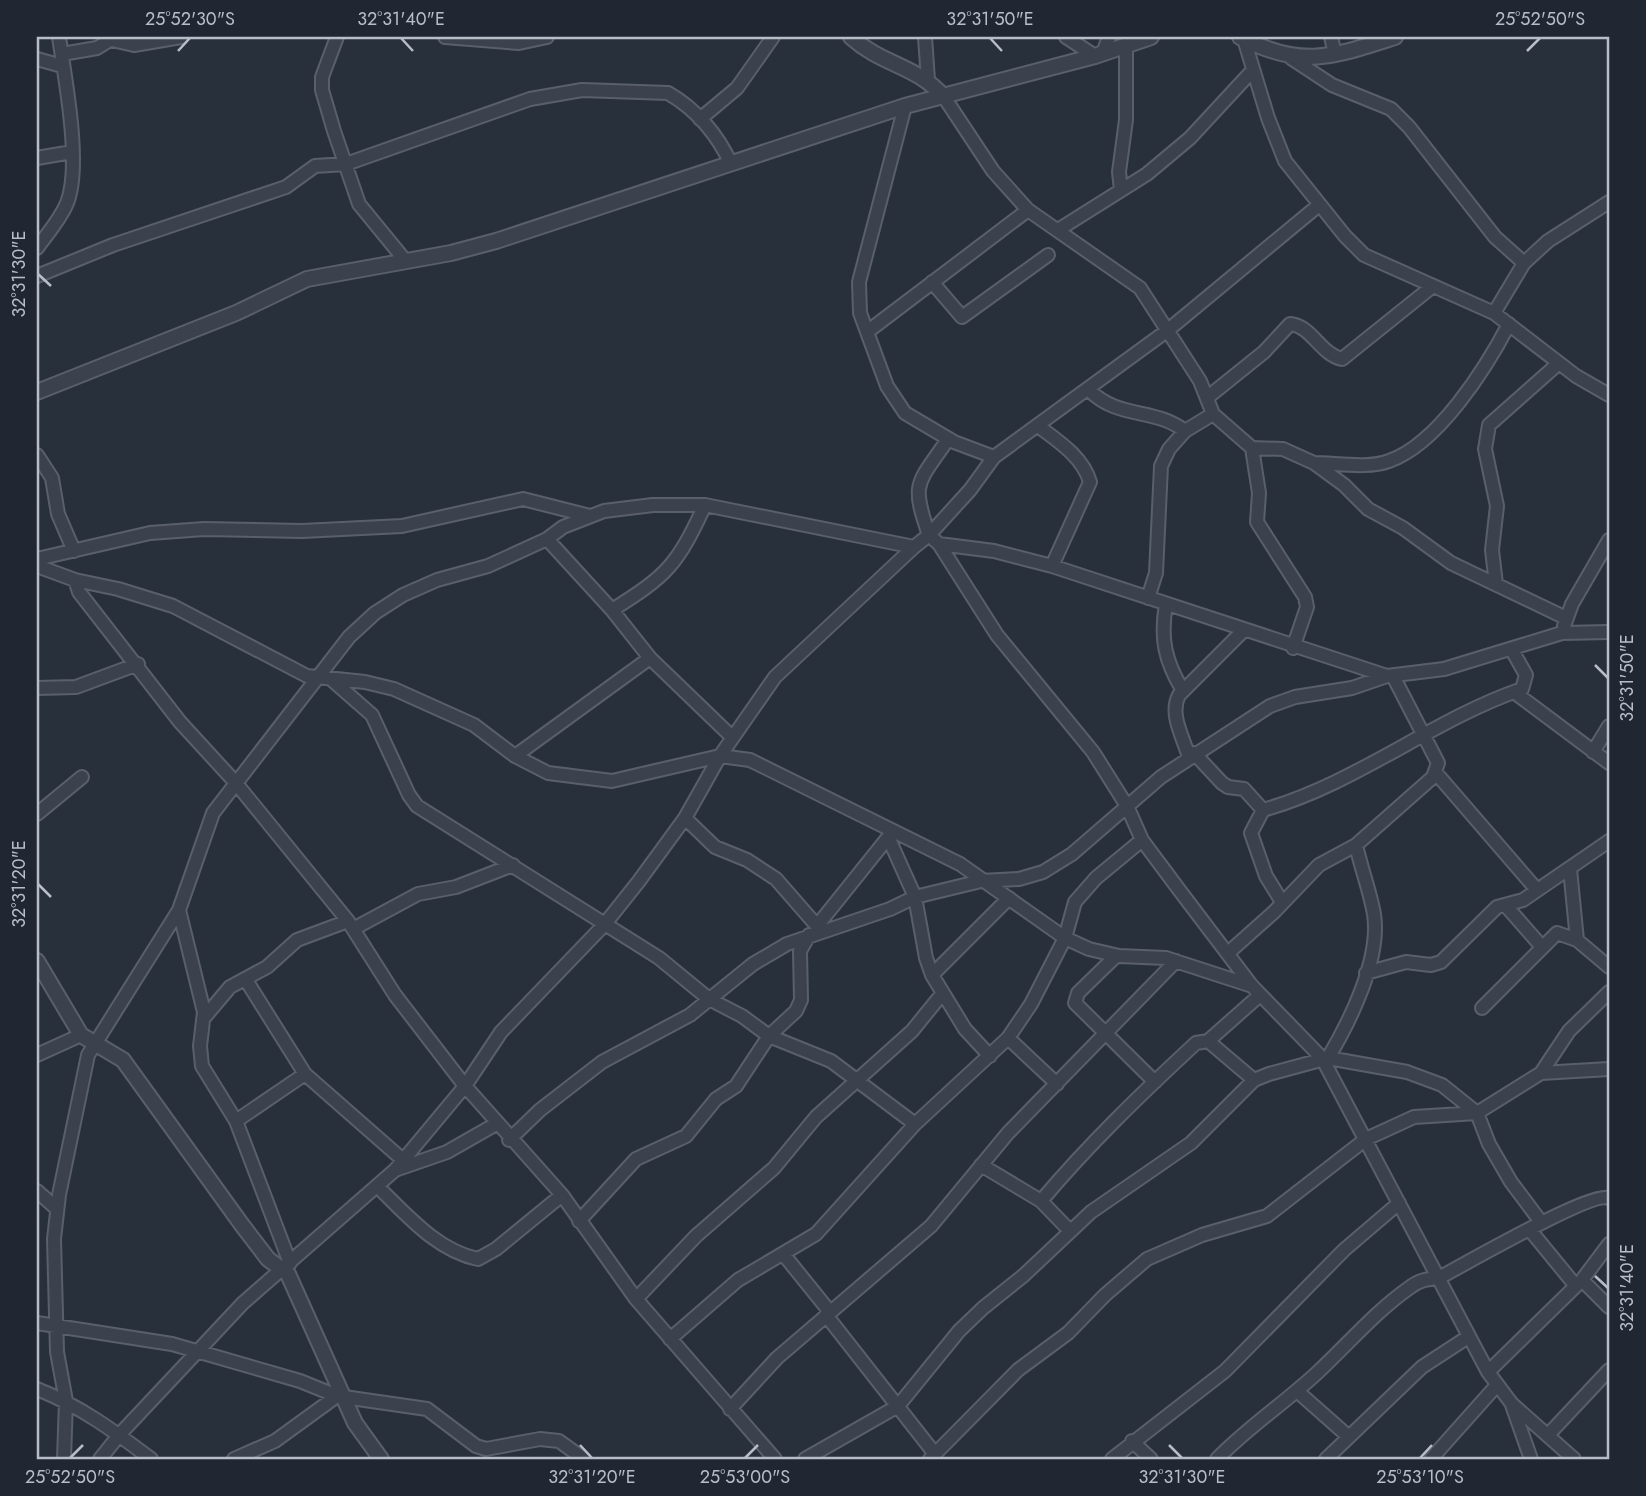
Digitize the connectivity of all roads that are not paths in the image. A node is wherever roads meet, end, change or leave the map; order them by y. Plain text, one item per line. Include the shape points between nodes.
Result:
1 (59, 37) edge
2 (181, 37) edge
3 (337, 37) edge
4 (445, 37) edge
5 (547, 37) edge
6 (773, 37) edge
7 (850, 37) edge
8 (925, 37) edge
9 (1066, 37) edge
10 (1109, 37) edge
11 (1151, 37) edge
12 (1331, 37) edge
13 (1395, 37) edge
14 (1242, 38) edge
15 (114, 39) edge
16 (527, 40) edge
17 (1126, 46) junction
18 (1335, 54) junction
19 (1099, 55) junction
20 (1291, 58) junction
21 (37, 59) edge
22 (62, 60) junction
23 (1253, 70) junction
24 (928, 80) junction
25 (944, 97) junction
26 (905, 106) junction
27 (700, 119) junction
28 (72, 152) junction
29 (37, 158) edge
30 (346, 164) junction
31 (731, 164) junction
32 (1121, 190) junction
33 (1609, 202) edge
34 (1319, 205) junction
35 (1028, 210) junction
36 (1058, 230) junction
37 (37, 248) edge
38 (1048, 254) dead end
39 (404, 259) junction
40 (1524, 263) junction
41 (37, 276) edge
42 (932, 282) junction
43 (1433, 286) junction
44 (1494, 313) junction
45 (1509, 324) junction
46 (1168, 330) junction
47 (867, 332) junction
48 (1559, 363) junction
49 (1089, 390) junction
50 (37, 392) edge
51 (1609, 395) edge
52 (1208, 397) junction
53 (1213, 414) junction
54 (1038, 426) junction
55 (1185, 431) junction
56 (948, 439) junction
57 (1252, 448) junction
58 (37, 455) edge
59 (994, 457) junction
60 (1314, 463) junction
61 (705, 505) junction
62 (561, 506) junction
63 (590, 516) junction
64 (563, 527) junction
65 (547, 539) junction
66 (934, 539) junction
67 (1609, 540) edge
68 (914, 547) junction
69 (74, 551) junction
70 (37, 559) edge
71 (37, 566) edge
72 (1052, 566) junction
73 (75, 580) junction
74 (1496, 584) junction
75 (1148, 598) junction
76 (1166, 604) junction
77 (612, 610) junction
78 (1566, 618) junction
79 (1242, 631) junction
80 (1609, 632) edge
81 (1562, 633) junction
82 (1293, 648) junction
83 (1513, 650) junction
84 (650, 658) junction
85 (138, 664) junction
86 (1390, 676) junction
87 (325, 678) junction
88 (37, 688) edge
89 (1183, 691) junction
90 (1514, 692) junction
91 (1609, 726) edge
92 (733, 737) junction
93 (1424, 737) junction
94 (1593, 752) junction
95 (1192, 755) junction
96 (515, 756) junction
97 (720, 757) junction
98 (1609, 763) edge
99 (1436, 773) junction
100 (82, 777) dead end
101 (235, 782) junction
102 (1127, 806) junction
103 (1263, 810) junction
104 (37, 814) edge
105 (685, 818) junction
106 (890, 835) junction
107 (1142, 840) junction
108 (1609, 841) edge
109 (1356, 845) junction
110 (513, 865) junction
111 (1570, 869) junction
112 (981, 881) junction
113 (1537, 890) junction
114 (915, 897) junction
115 (1009, 898) junction
116 (1282, 902) junction
117 (1507, 907) junction
118 (179, 910) junction
119 (350, 925) junction
120 (604, 925) junction
121 (815, 930) junction
122 (1065, 938) junction
123 (1577, 940) junction
124 (1542, 947) junction
125 (1228, 953) junction
126 (1116, 956) junction
127 (37, 961) edge
128 (1177, 961) junction
129 (1609, 967) edge
130 (1366, 973) junction
131 (932, 975) junction
132 (246, 980) junction
133 (1256, 990) junction
134 (1609, 992) edge
135 (942, 994) junction
136 (709, 999) junction
137 (1482, 1008) dead end
138 (203, 1019) junction
139 (1107, 1033) junction
140 (769, 1036) junction
141 (1008, 1038) junction
142 (87, 1040) junction
143 (1208, 1041) junction
144 (37, 1055) edge
145 (990, 1056) junction
146 (1325, 1058) junction
147 (1609, 1069) edge
148 (1541, 1073) junction
149 (305, 1074) junction
150 (856, 1079) junction
151 (1254, 1080) junction
152 (1155, 1082) junction
153 (1057, 1084) junction
154 (465, 1086) junction
155 (1477, 1113) junction
156 (236, 1121) junction
157 (496, 1124) junction
158 (915, 1124) junction
159 (1366, 1139) junction
160 (509, 1140) junction
161 (399, 1165) junction
162 (981, 1165) junction
163 (377, 1186) junction
164 (37, 1191) edge
165 (562, 1195) junction
166 (1609, 1198) edge
167 (1041, 1201) junction
168 (1399, 1203) junction
169 (57, 1209) junction
170 (579, 1221) junction
171 (1541, 1222) junction
172 (1530, 1230) junction
173 (1070, 1231) junction
174 (1609, 1244) edge
175 (784, 1255) junction
176 (286, 1265) junction
177 (1438, 1278) junction
178 (1578, 1282) junction
179 (636, 1299) junction
180 (1609, 1307) edge
181 (828, 1314) junction
182 (37, 1323) edge
183 (56, 1323) junction
184 (1468, 1337) junction
185 (670, 1339) junction
186 (198, 1352) junction
187 (1609, 1370) edge
188 (1488, 1372) junction
189 (1497, 1385) junction
190 (37, 1389) edge
191 (1297, 1391) junction
192 (341, 1397) junction
193 (65, 1401) junction
194 (1512, 1404) junction
195 (898, 1406) junction
196 (730, 1409) junction
197 (120, 1434) junction
198 (1548, 1435) junction
199 (1349, 1437) junction
200 (1132, 1441) junction
201 (932, 1457) edge
202 (64, 1459) edge
203 (100, 1459) edge
204 (151, 1459) edge
205 (234, 1459) edge
206 (381, 1459) edge
207 (584, 1459) edge
208 (775, 1459) edge
209 (805, 1459) edge
210 (1112, 1459) edge
211 (1151, 1459) edge
212 (1217, 1459) edge
213 (1326, 1459) edge
214 (1432, 1459) edge
215 (1531, 1459) edge
216 (1574, 1459) edge

1 - 22 street
2 - 15 street via 134,45
3 - 30 street via 322,77
4 - 16 street
5 - 16 street
6 - 27 street via 737,88
7 - 24 street via 871,54
8 - 24 street
9 - 19 street
10 - 19 street
11 - 17 street
12 - 18 street
13 - 18 street
14 - 20 street
14 - 23 street
15 - 22 street
17 - 19 street
17 - 32 street
18 - 20 street
19 - 25 street
20 - 40 street via 1332,85 1391,109 1495,237
21 - 22 street
22 - 28 street
23 - 32 street via 1190,138
23 - 34 street via 1285,161
24 - 25 street
25 - 26 street
25 - 35 street via 993,171
26 - 31 street
26 - 47 street via 859,282 860,313
27 - 30 street via 668,93 582,90 521,101
27 - 31 street via 722,144
28 - 29 street
28 - 37 street via 67,203
30 - 39 street via 359,204
30 - 41 street via 315,166 286,187 113,245
31 - 39 street via 496,241
32 - 36 street
33 - 40 street via 1548,241
34 - 43 street via 1364,255
34 - 46 street
35 - 36 street
35 - 42 street
36 - 46 street via 1131,279
38 - 42 street via 962,317
39 - 50 street via 307,279 236,313
40 - 44 street
42 - 47 street
43 - 44 street
43 - 52 street via 1342,359 1331,356 1299,325 1290,324 1264,352
44 - 45 street
45 - 48 street
45 - 60 street via 1468,394 1406,451 1375,464
46 - 49 street
46 - 52 street
47 - 56 street via 898,405
48 - 51 street
48 - 74 street via 1489,425 1485,449 1497,506 1492,550
49 - 54 street
49 - 55 street via 1114,409 1158,416
52 - 53 street
53 - 55 street
53 - 57 street
54 - 59 street
54 - 72 street via 1069,451 1090,482
55 - 75 street via 1161,466 1156,573
56 - 59 street
56 - 66 street via 916,494
57 - 60 street via 1283,449
57 - 82 street via 1259,493 1256,522 1305,597 1307,607
58 - 69 street via 52,478 58,514
59 - 66 street
60 - 74 street via 1368,509 1451,563
61 - 63 street via 653,505
61 - 68 street
61 - 77 street via 662,577
62 - 63 street
62 - 64 street
62 - 69 street via 523,499 402,526 150,533
63 - 64 street
64 - 65 street
65 - 77 street
65 - 87 street via 488,566 437,580 374,613 349,637
66 - 68 street
66 - 72 street
66 - 102 street via 997,635 1093,752
67 - 78 street
68 - 92 street via 775,677
69 - 70 street
71 - 73 street
72 - 75 street
73 - 85 street via 79,592
73 - 87 street via 173,606 299,673
74 - 78 street
75 - 76 street
76 - 79 street
76 - 89 street via 1163,646
77 - 84 street
78 - 81 street
79 - 82 street
79 - 89 street
80 - 81 street
81 - 83 street
82 - 86 street
83 - 86 street via 1444,670
83 - 90 street via 1526,675 1522,689
84 - 92 street
84 - 96 street
85 - 88 street via 76,687
85 - 101 street via 180,722
86 - 93 street
86 - 95 street via 1270,706
87 - 96 street via 394,689 474,724
87 - 101 street
87 - 110 street via 372,715 418,806
89 - 95 street via 1175,704 1176,718
90 - 93 street via 1472,708
90 - 94 street
91 - 94 street
92 - 97 street
93 - 99 street via 1438,763
93 - 103 street
94 - 98 street
95 - 102 street
95 - 103 street via 1228,788 1244,789
96 - 97 street via 548,773 612,781
97 - 105 street
97 - 106 street via 760,764
99 - 109 street
99 - 113 street
100 - 104 street
101 - 118 street via 213,813
101 - 119 street
102 - 107 street
102 - 112 street via 1072,854 1043,872
103 - 116 street via 1251,833 1266,876
105 - 120 street
105 - 121 street via 715,847 776,879
106 - 112 street via 960,864
106 - 114 street
106 - 121 street
107 - 122 street via 1075,902
107 - 125 street
108 - 111 street
109 - 116 street via 1329,857
109 - 130 street via 1374,916
110 - 119 street via 456,887 405,899
110 - 120 street
111 - 113 street
111 - 123 street
112 - 114 street
112 - 115 street
113 - 117 street
114 - 121 street via 867,917
114 - 131 street
115 - 122 street
115 - 131 street
116 - 125 street
117 - 124 street
117 - 130 street via 1497,907 1441,962 1406,962
118 - 138 street
118 - 142 street
119 - 132 street via 306,935
119 - 154 street
120 - 136 street via 659,958
120 - 154 street via 500,1032
121 - 136 street via 753,964
121 - 140 street via 800,951 801,1000 796,1011
122 - 126 street
122 - 141 street
123 - 124 street via 1557,933
123 - 129 street
124 - 137 street
125 - 133 street
126 - 128 street
126 - 139 street via 1074,998
127 - 142 street
128 - 133 street
128 - 139 street
130 - 146 street via 1353,1017
131 - 135 street
132 - 138 street via 230,987
132 - 149 street
133 - 143 street
133 - 146 street
134 - 148 street via 1569,1031
135 - 145 street
135 - 150 street via 912,1031
136 - 140 street
136 - 160 street via 660,1034 602,1062
138 - 156 street via 202,1066
139 - 152 street
139 - 153 street
140 - 150 street via 817,1053
140 - 170 street via 736,1086 716,1099 686,1136 636,1159
141 - 145 street
141 - 153 street
142 - 144 street
142 - 169 street via 88,1055
142 - 176 street via 123,1060 268,1259
143 - 151 street
143 - 152 street via 1196,1043
145 - 158 street
146 - 151 street
146 - 155 street via 1423,1076
146 - 159 street
147 - 148 street
148 - 155 street
149 - 156 street
149 - 161 street
150 - 158 street
150 - 179 street via 816,1116 767,1175 696,1236
151 - 173 street via 1191,1143
152 - 167 street
153 - 162 street
154 - 157 street
154 - 161 street
155 - 159 street via 1414,1117
155 - 171 street via 1511,1182
156 - 176 street
157 - 160 street
157 - 161 street via 447,1152
158 - 175 street via 816,1234
159 - 168 street
159 - 201 street via 1267,1216 1163,1251 1134,1269 1068,1333 1011,1377
160 - 165 street
161 - 163 street
162 - 167 street
162 - 181 street via 932,1226
163 - 165 street via 431,1236 478,1259
163 - 176 street
164 - 169 street
165 - 170 street
166 - 171 street via 1592,1198
167 - 173 street
168 - 177 street
168 - 200 street via 1344,1250 1225,1370
169 - 183 street
170 - 179 street
171 - 172 street
172 - 177 street
172 - 178 street
173 - 195 street via 959,1331
174 - 178 street
175 - 181 street
175 - 185 street via 738,1280
176 - 186 street
176 - 192 street
177 - 184 street
177 - 191 street via 1422,1279 1381,1309
178 - 180 street
178 - 188 street
179 - 185 street
181 - 195 street
181 - 196 street via 776,1359
182 - 183 street
183 - 186 street
183 - 193 street
184 - 188 street
184 - 199 street via 1422,1367
185 - 196 street
186 - 192 street
186 - 197 street
187 - 198 street
188 - 189 street
189 - 194 street
189 - 214 street
190 - 193 street
191 - 199 street
191 - 212 street
192 - 205 street via 275,1441
192 - 206 street
192 - 207 street via 427,1409 486,1449 540,1439 559,1441
193 - 197 street
193 - 202 street
194 - 198 street
194 - 215 street
195 - 201 street
195 - 209 street
196 - 208 street
197 - 203 street
197 - 204 street
198 - 216 street
199 - 213 street
200 - 210 street
200 - 211 street

